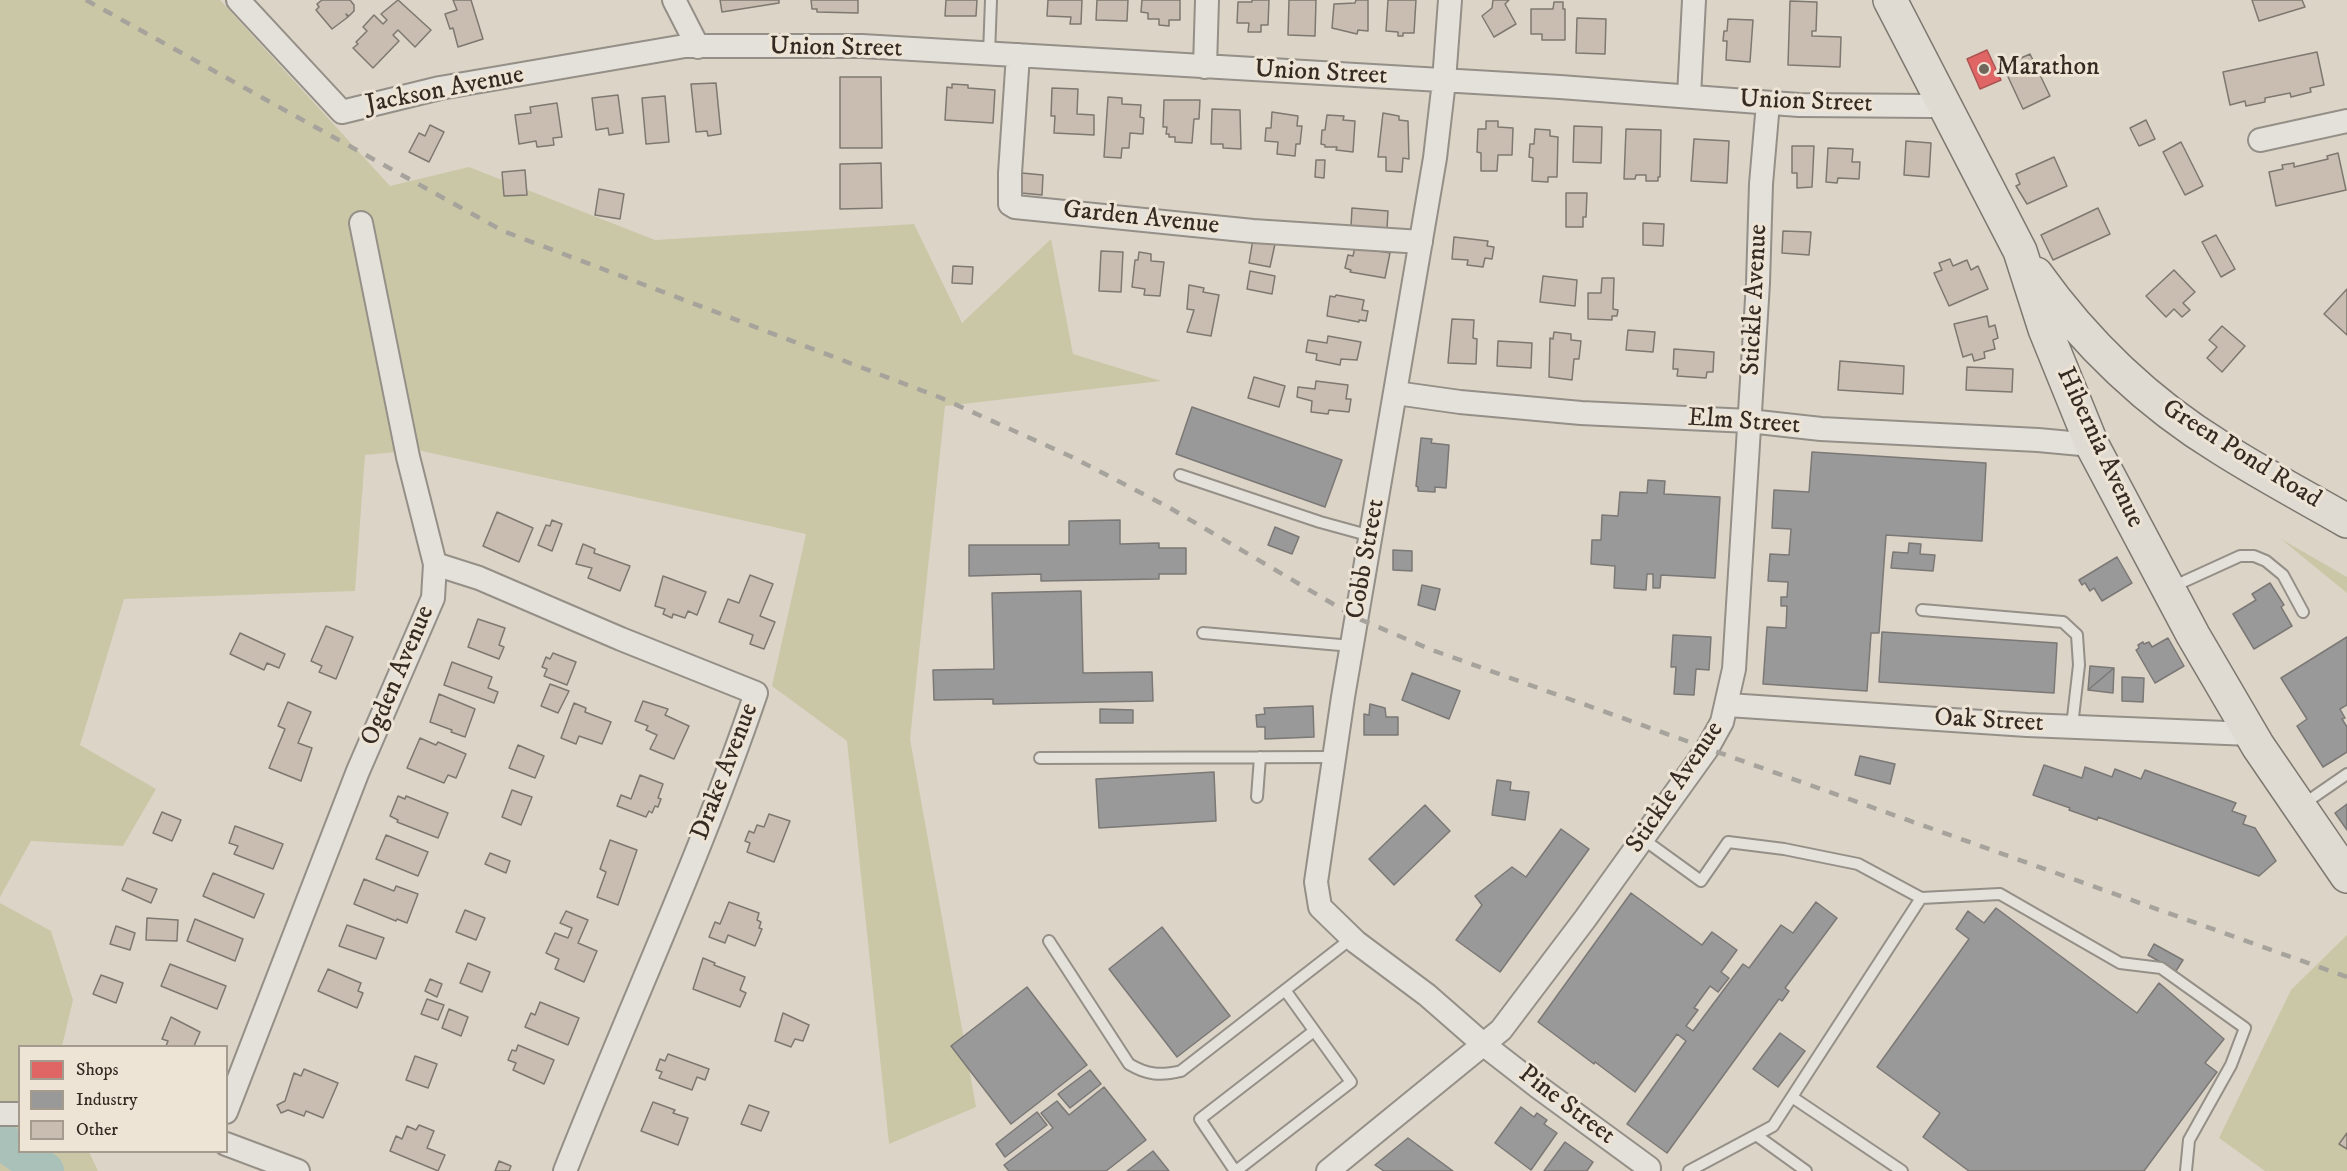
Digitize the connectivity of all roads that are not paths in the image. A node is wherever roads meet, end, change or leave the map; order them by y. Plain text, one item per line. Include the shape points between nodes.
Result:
1 (238, 0) edge
2 (674, 0) edge
3 (991, 0) edge
4 (1207, 0) edge
5 (1450, 0) edge
6 (1694, 0) edge
7 (1890, 0) edge
8 (698, 47) junction
9 (989, 54) junction
10 (1018, 55) junction
11 (1205, 67) junction
12 (1444, 81) junction
13 (1689, 96) junction
14 (1942, 101) junction
15 (1768, 103) junction
16 (2347, 121) edge
17 (2260, 140) dead end
18 (361, 223) dead end
19 (1421, 242) junction
20 (2020, 251) junction
21 (1396, 393) junction
22 (1749, 422) junction
23 (2092, 445) junction
24 (1180, 475) dead end
25 (2347, 521) edge
26 (1371, 536) junction
27 (435, 564) junction
28 (2169, 589) junction
29 (1922, 610) dead end
30 (2303, 612) dead end
31 (1203, 633) dead end
32 (1352, 646) junction
33 (1728, 705) junction
34 (2072, 726) junction
35 (2251, 734) junction
36 (1260, 757) junction
37 (1334, 757) junction
38 (1040, 758) dead end
39 (2347, 774) edge
40 (1257, 797) dead end
41 (2299, 807) junction
42 (1643, 839) junction
43 (2347, 876) edge
44 (1921, 898) junction
45 (1352, 938) junction
46 (1049, 941) dead end
47 (1285, 990) junction
48 (1314, 1031) junction
49 (1483, 1044) junction
50 (1792, 1097) junction
51 (228, 1107) edge
52 (0, 1114) edge
53 (18, 1114) edge
54 (1756, 1135) junction
55 (228, 1145) edge
56 (1654, 1170) edge
57 (298, 1171) edge
58 (565, 1171) edge
59 (1236, 1171) edge
60 (1330, 1171) edge
61 (1689, 1171) edge
62 (1806, 1171) edge
63 (1902, 1171) edge
64 (2186, 1171) edge

1 - 8 street, Jackson Avenue via 342,112 440,88 685,46
2 - 8 street
3 - 9 lane
4 - 11 street
5 - 12 street, Cobb Street
6 - 13 street
7 - 14 main road, Hibernia Avenue
8 - 9 street, Union Street via 862,46
9 - 10 street, Union Street
10 - 11 street, Union Street
10 - 19 street, Garden Avenue via 1010,172 1010,204 1016,207 1253,231
11 - 12 street, Union Street
12 - 13 street, Union Street
12 - 19 street, Cobb Street
13 - 15 street, Union Street
14 - 15 street, Union Street via 1932,106
14 - 20 main road, Hibernia Avenue
15 - 22 street, Stickle Avenue
16 - 17 street
18 - 27 street, Ogden Avenue via 408,457
19 - 21 street, Cobb Street
20 - 23 main road, Hibernia Avenue via 2044,329
20 - 25 main road, Green Pond Road via 2061,308 2137,386 2219,447
21 - 22 street, Elm Street via 1570,412
21 - 26 street, Cobb Street
22 - 23 street, Elm Street
22 - 33 street, Stickle Avenue via 1734,669
23 - 28 main road, Hibernia Avenue
24 - 26 lane
26 - 32 street, Cobb Street
27 - 51 street, Ogden Avenue via 433,598 422,627 358,771
27 - 58 street, Drake Avenue via 479,578 756,693 681,891
28 - 30 lane via 2240,556 2254,556 2283,575
28 - 35 main road, Hibernia Avenue
29 - 34 lane via 2063,621 2077,634 2079,665
31 - 32 lane
32 - 37 street, Cobb Street
33 - 34 street, Oak Street
33 - 42 street, Stickle Avenue via 1707,749
34 - 35 street, Oak Street
35 - 41 main road, Hibernia Avenue
36 - 37 lane
36 - 38 lane
36 - 40 lane
37 - 45 street, Cobb Street via 1316,882 1317,899 1326,914
39 - 41 lane
41 - 43 main road, Hibernia Avenue
42 - 44 lane via 1701,881 1728,842 1858,864
42 - 49 street, Stickle Avenue via 1501,1030
44 - 50 lane
44 - 64 lane via 2000,894 2120,963 2161,968 2244,1028 2231,1065 2189,1140
45 - 47 lane
45 - 49 street, Cobb Street
46 - 47 lane via 1129,1064 1152,1074 1181,1071
47 - 48 lane
48 - 59 lane via 1200,1119
48 - 59 lane via 1351,1082
49 - 56 street, Pine Street
49 - 60 street, Stickle Avenue
50 - 54 lane via 1773,1126
50 - 63 lane
52 - 53 street
54 - 61 lane
54 - 62 lane
55 - 57 street

